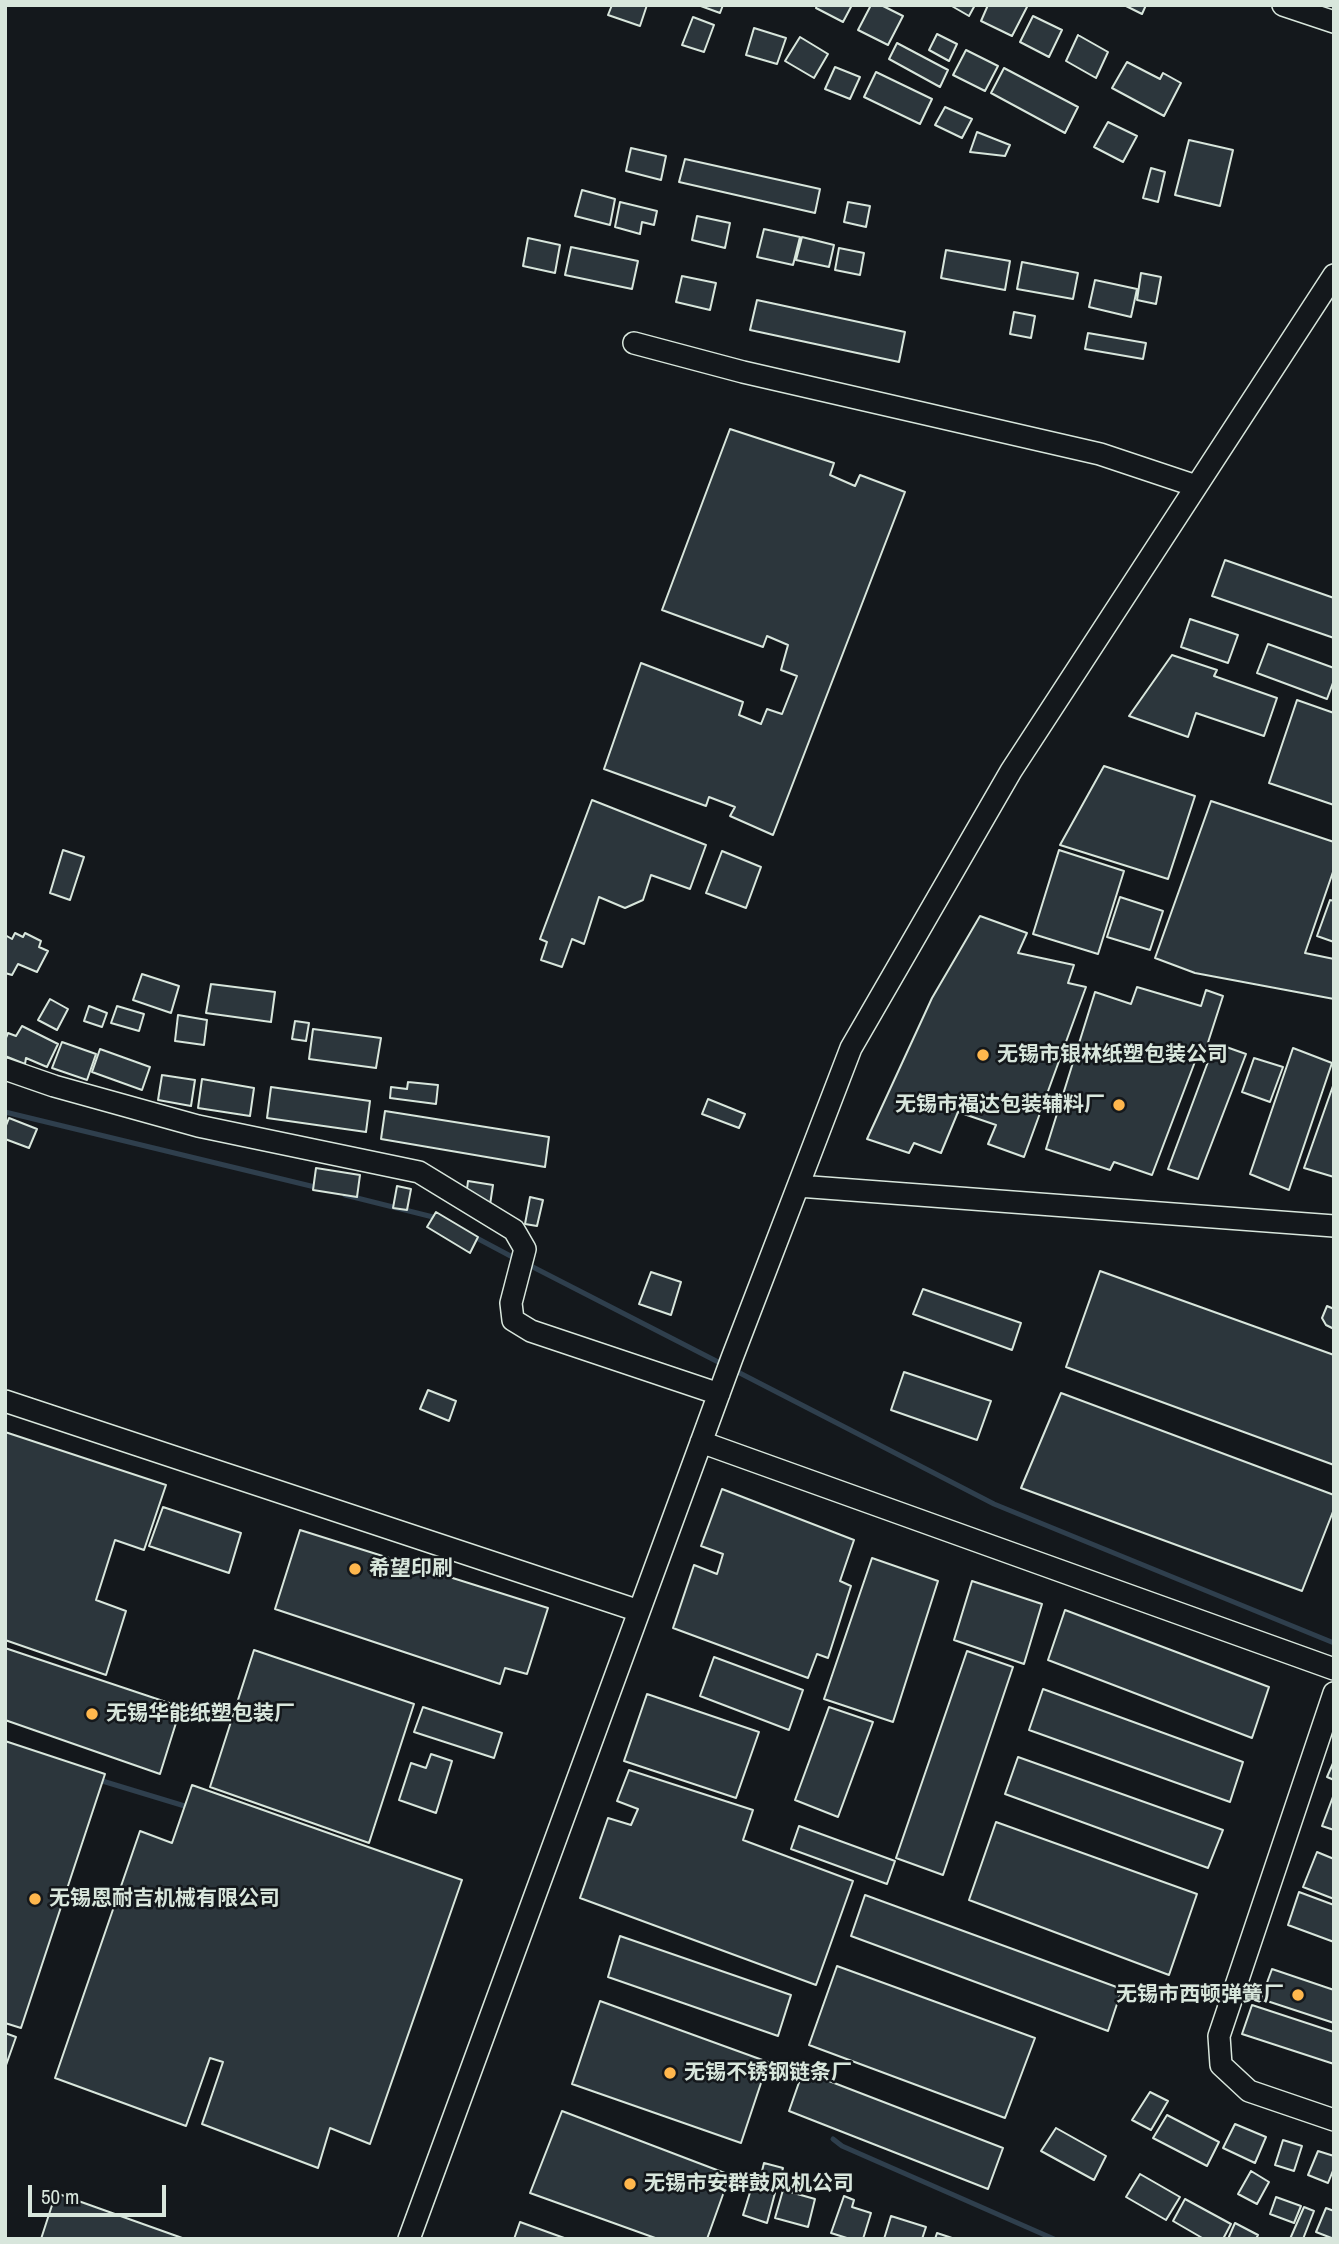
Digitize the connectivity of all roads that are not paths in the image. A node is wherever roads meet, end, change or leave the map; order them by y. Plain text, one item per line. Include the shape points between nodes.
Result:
1 (1283, 5) edge
2 (1334, 22) edge
3 (1334, 275) edge
4 (634, 343) dead end
5 (1196, 486) junction
6 (5, 1069) edge
7 (798, 1186) junction
8 (1334, 1226) edge
9 (722, 1387) junction
10 (5, 1401) edge
11 (701, 1442) junction
12 (639, 1611) junction
13 (1334, 1669) edge
14 (1334, 1693) edge
15 (1334, 2120) edge
16 (409, 2239) edge

1 - 2 street
3 - 5 street
4 - 5 street via 1100,454
5 - 7 street via 1011,771 851,1048
6 - 9 street via 198,1126 419,1172 514,1230 526,1249 511,1303 513,1320 531,1331
7 - 8 street
7 - 9 street
9 - 11 street
10 - 12 street
11 - 12 street
11 - 13 street
12 - 16 street
14 - 15 street via 1219,2036 1221,2065 1249,2091

